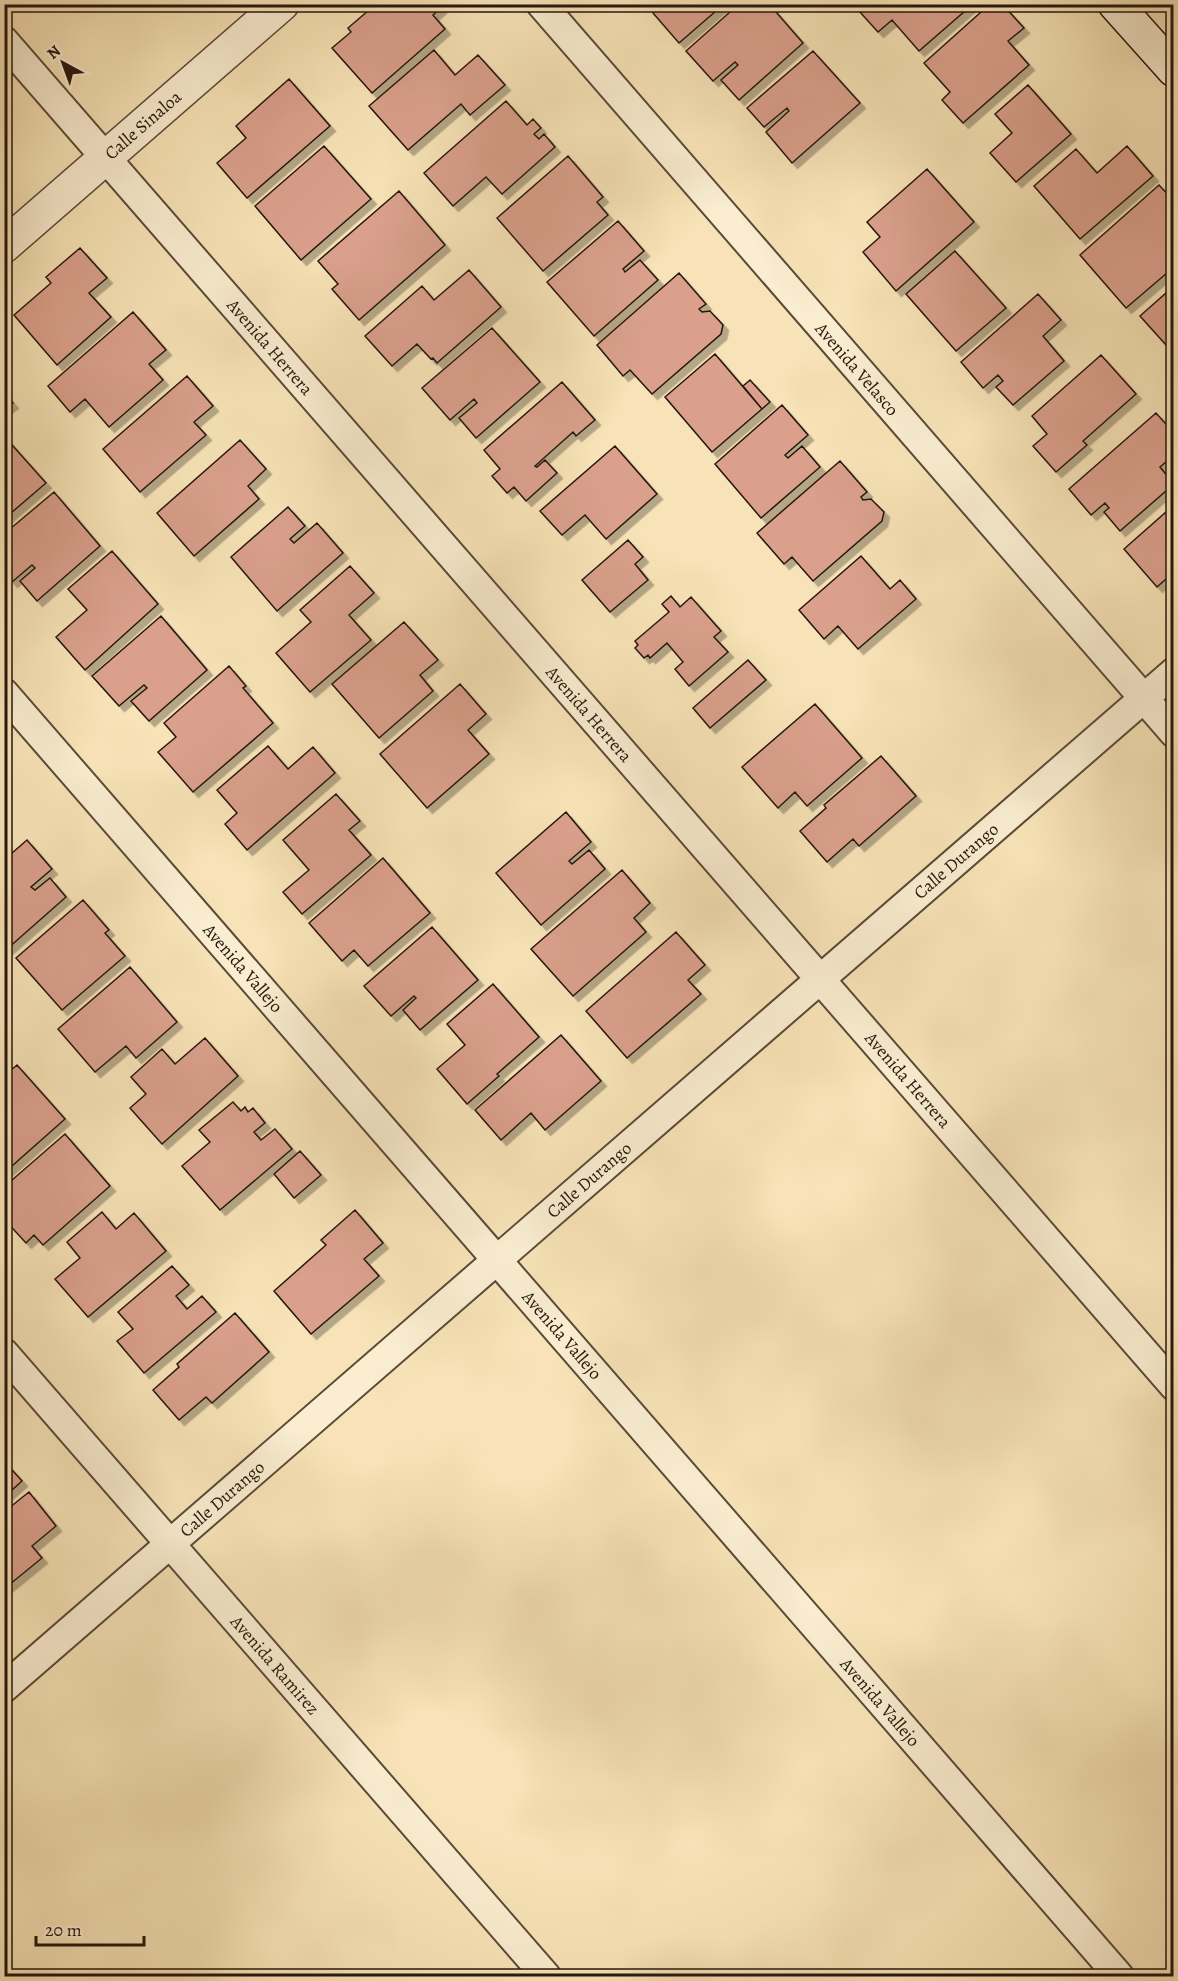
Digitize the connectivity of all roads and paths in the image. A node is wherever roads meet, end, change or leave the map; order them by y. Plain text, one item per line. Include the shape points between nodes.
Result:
1 (282, 4) edge
2 (541, 4) edge
3 (1115, 4) edge
4 (4, 41) edge
5 (1173, 70) edge
6 (106, 158) junction
7 (4, 246) edge
8 (1173, 672) edge
9 (4, 693) edge
10 (1143, 698) junction
11 (1173, 732) edge
12 (820, 979) junction
13 (497, 1260) junction
14 (4, 1353) edge
15 (1173, 1386) edge
16 (170, 1544) junction
17 (4, 1688) edge
18 (546, 1977) edge
19 (1119, 1977) edge

1 - 6 street, Calle Sinaloa
2 - 10 street, Avenida Velasco
3 - 5 street
4 - 6 street, Avenida Herrera
6 - 7 street, Calle Sinaloa
6 - 12 street, Avenida Herrera
8 - 10 street, Calle Durango
9 - 13 street, Avenida Vallejo
10 - 11 street, Avenida Velasco
10 - 12 street, Calle Durango
12 - 13 street, Calle Durango
12 - 15 street, Avenida Herrera
13 - 16 street, Calle Durango
13 - 19 street, Avenida Vallejo
14 - 16 street, Avenida Ramirez
16 - 17 street, Calle Durango
16 - 18 street, Avenida Ramirez

